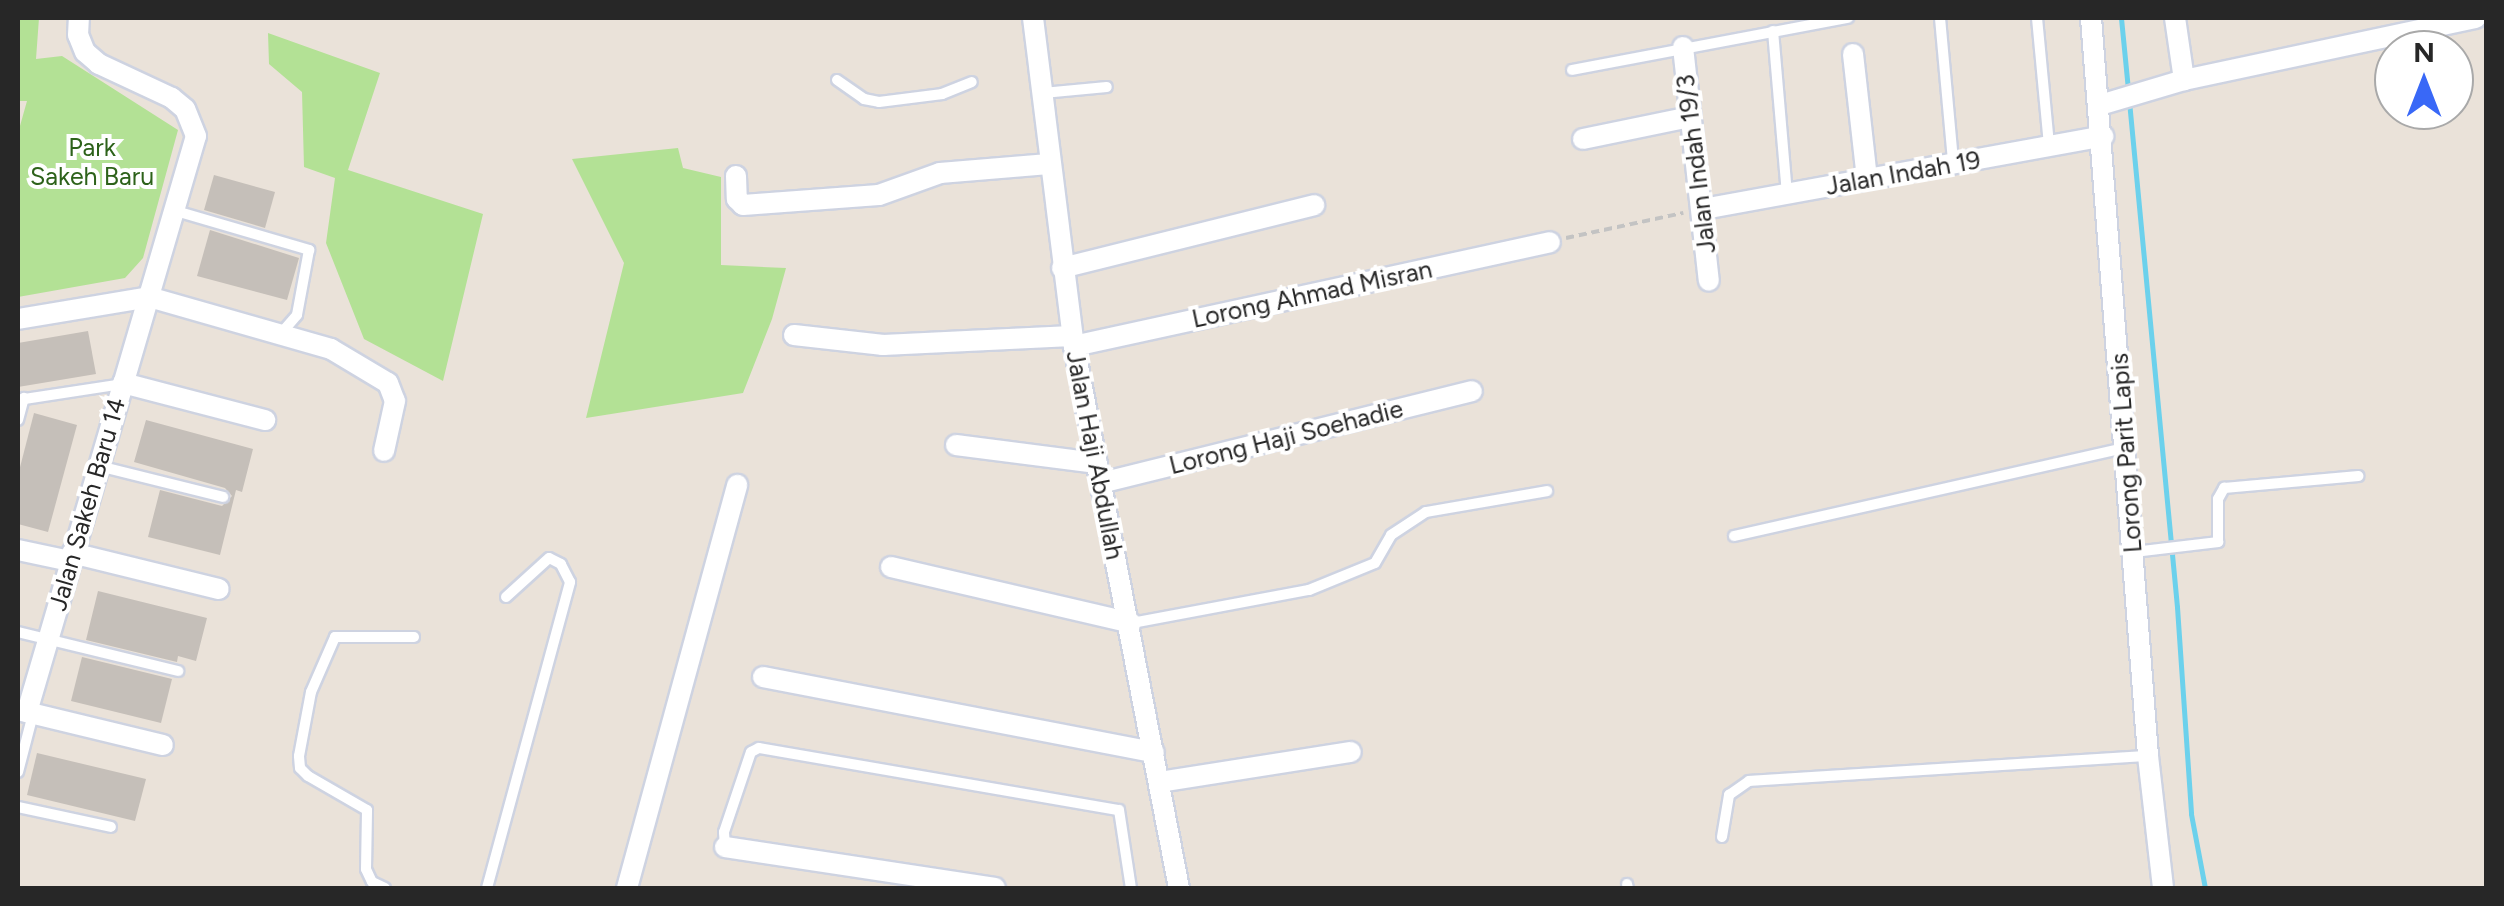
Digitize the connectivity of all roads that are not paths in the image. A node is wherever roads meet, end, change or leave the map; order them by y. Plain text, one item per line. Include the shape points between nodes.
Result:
1 (79, 18) edge
2 (1034, 18) edge
3 (1848, 18) edge
4 (1940, 18) edge
5 (2036, 18) edge
6 (2091, 18) edge
7 (2175, 18) edge
8 (2475, 18) edge
9 (1773, 31) junction
10 (1683, 47) junction
11 (1853, 54) dead end
12 (1572, 70) dead end
13 (837, 80) dead end
14 (2184, 80) junction
15 (972, 82) dead end
16 (1107, 88) dead end
17 (1042, 93) junction
18 (2110, 102) junction
19 (1690, 117) junction
20 (2103, 136) junction
21 (1583, 139) dead end
22 (2049, 146) junction
23 (1953, 163) junction
24 (1050, 164) junction
25 (736, 176) dead end
26 (1867, 179) junction
27 (1787, 194) junction
28 (1314, 206) dead end
29 (1703, 210) junction
30 (176, 211) junction
31 (1550, 242) road end
32 (1062, 268) junction
33 (1709, 281) dead end
34 (149, 297) junction
35 (18, 319) edge
36 (282, 332) junction
37 (794, 335) dead end
38 (1073, 341) junction
39 (123, 384) junction
40 (1472, 391) dead end
41 (20, 399) edge
42 (18, 420) edge
43 (264, 420) dead end
44 (956, 445) dead end
45 (2125, 448) junction
46 (384, 451) dead end
47 (98, 466) junction
48 (1099, 473) junction
49 (2358, 476) dead end
50 (738, 485) dead end
51 (1547, 491) dead end
52 (223, 497) dead end
53 (1734, 536) dead end
54 (18, 550) edge
55 (2134, 552) junction
56 (71, 557) junction
57 (891, 567) dead end
58 (219, 589) dead end
59 (506, 596) dead end
60 (1131, 623) junction
61 (18, 632) edge
62 (414, 637) dead end
63 (48, 638) junction
64 (178, 670) dead end
65 (763, 677) dead end
66 (26, 712) edge
67 (163, 745) dead end
68 (1154, 752) junction
69 (1352, 752) dead end
70 (2148, 756) junction
71 (18, 772) edge
72 (1160, 782) junction
73 (18, 807) edge
74 (111, 827) dead end
75 (1722, 837) dead end
76 (725, 848) joint
77 (385, 888) edge
78 (487, 888) edge
79 (627, 888) edge
80 (995, 888) edge
81 (1131, 888) edge
82 (1179, 888) edge
83 (2163, 888) edge

1 - 30 street, Jalan Sakeh Baru 14 via 85,52 172,98 193,122 196,147
2 - 17 street, Jalan Haji Abdullah
3 - 9 lane
4 - 23 lane
5 - 22 lane
6 - 18 street, Lorong Parit Lapis
7 - 14 street
8 - 14 street
9 - 10 lane
9 - 27 lane
10 - 12 lane
10 - 19 street, Jalan Indah 19/3
11 - 26 street
13 - 15 lane via 878,102 942,94
14 - 18 street
16 - 17 lane
17 - 24 street, Jalan Haji Abdullah
18 - 20 street, Lorong Parit Lapis
19 - 21 street
19 - 29 street, Jalan Indah 19/3
20 - 22 street, Jalan Indah 19
20 - 45 street, Lorong Parit Lapis
22 - 23 street, Jalan Indah 19
23 - 26 street, Jalan Indah 19
24 - 25 street via 940,173 879,195 743,204 736,199
24 - 32 street, Jalan Haji Abdullah
26 - 27 street, Jalan Indah 19
27 - 29 street, Jalan Indah 19
28 - 32 street
29 - 33 street, Jalan Indah 19/3
30 - 34 street, Jalan Sakeh Baru 14
30 - 36 lane via 309,250 298,315
31 - 38 street, Lorong Ahmad Misran
32 - 38 street, Jalan Haji Abdullah
34 - 35 street
34 - 36 street
34 - 39 street, Jalan Sakeh Baru 14
36 - 46 street via 330,349 388,383 395,401
37 - 38 street, Lorong Ahmad Misran via 884,345
38 - 48 street, Jalan Haji Abdullah
39 - 41 lane
39 - 43 street
39 - 47 street, Jalan Sakeh Baru 14
40 - 48 street, Lorong Haji Soehadie
41 - 42 lane
44 - 48 street
45 - 53 lane
45 - 55 street, Lorong Parit Lapis
47 - 52 lane
47 - 56 street, Jalan Sakeh Baru 14
48 - 60 street, Jalan Haji Abdullah
49 - 55 lane via 2224,488 2218,542
50 - 79 street
51 - 60 lane via 1426,512 1391,535 1376,563 1309,590
54 - 56 street
55 - 70 street, Lorong Parit Lapis
56 - 58 street
56 - 63 street, Jalan Sakeh Baru 14
57 - 60 street
59 - 78 lane via 548,558 570,582
60 - 68 street, Jalan Haji Abdullah
61 - 63 lane
62 - 77 lane via 336,637 312,692 298,756 308,776 367,810 366,869
63 - 64 lane
63 - 66 street, Jalan Sakeh Baru 14
65 - 68 street
66 - 67 street
66 - 71 lane
68 - 72 street, Jalan Haji Abdullah
69 - 72 street
70 - 75 lane via 1749,781 1729,795
70 - 83 street, Lorong Parit Lapis
72 - 82 street, Jalan Haji Abdullah
73 - 74 lane
76 - 80 street
76 - 81 lane via 724,832 751,752 759,748 1113,808 1124,820

